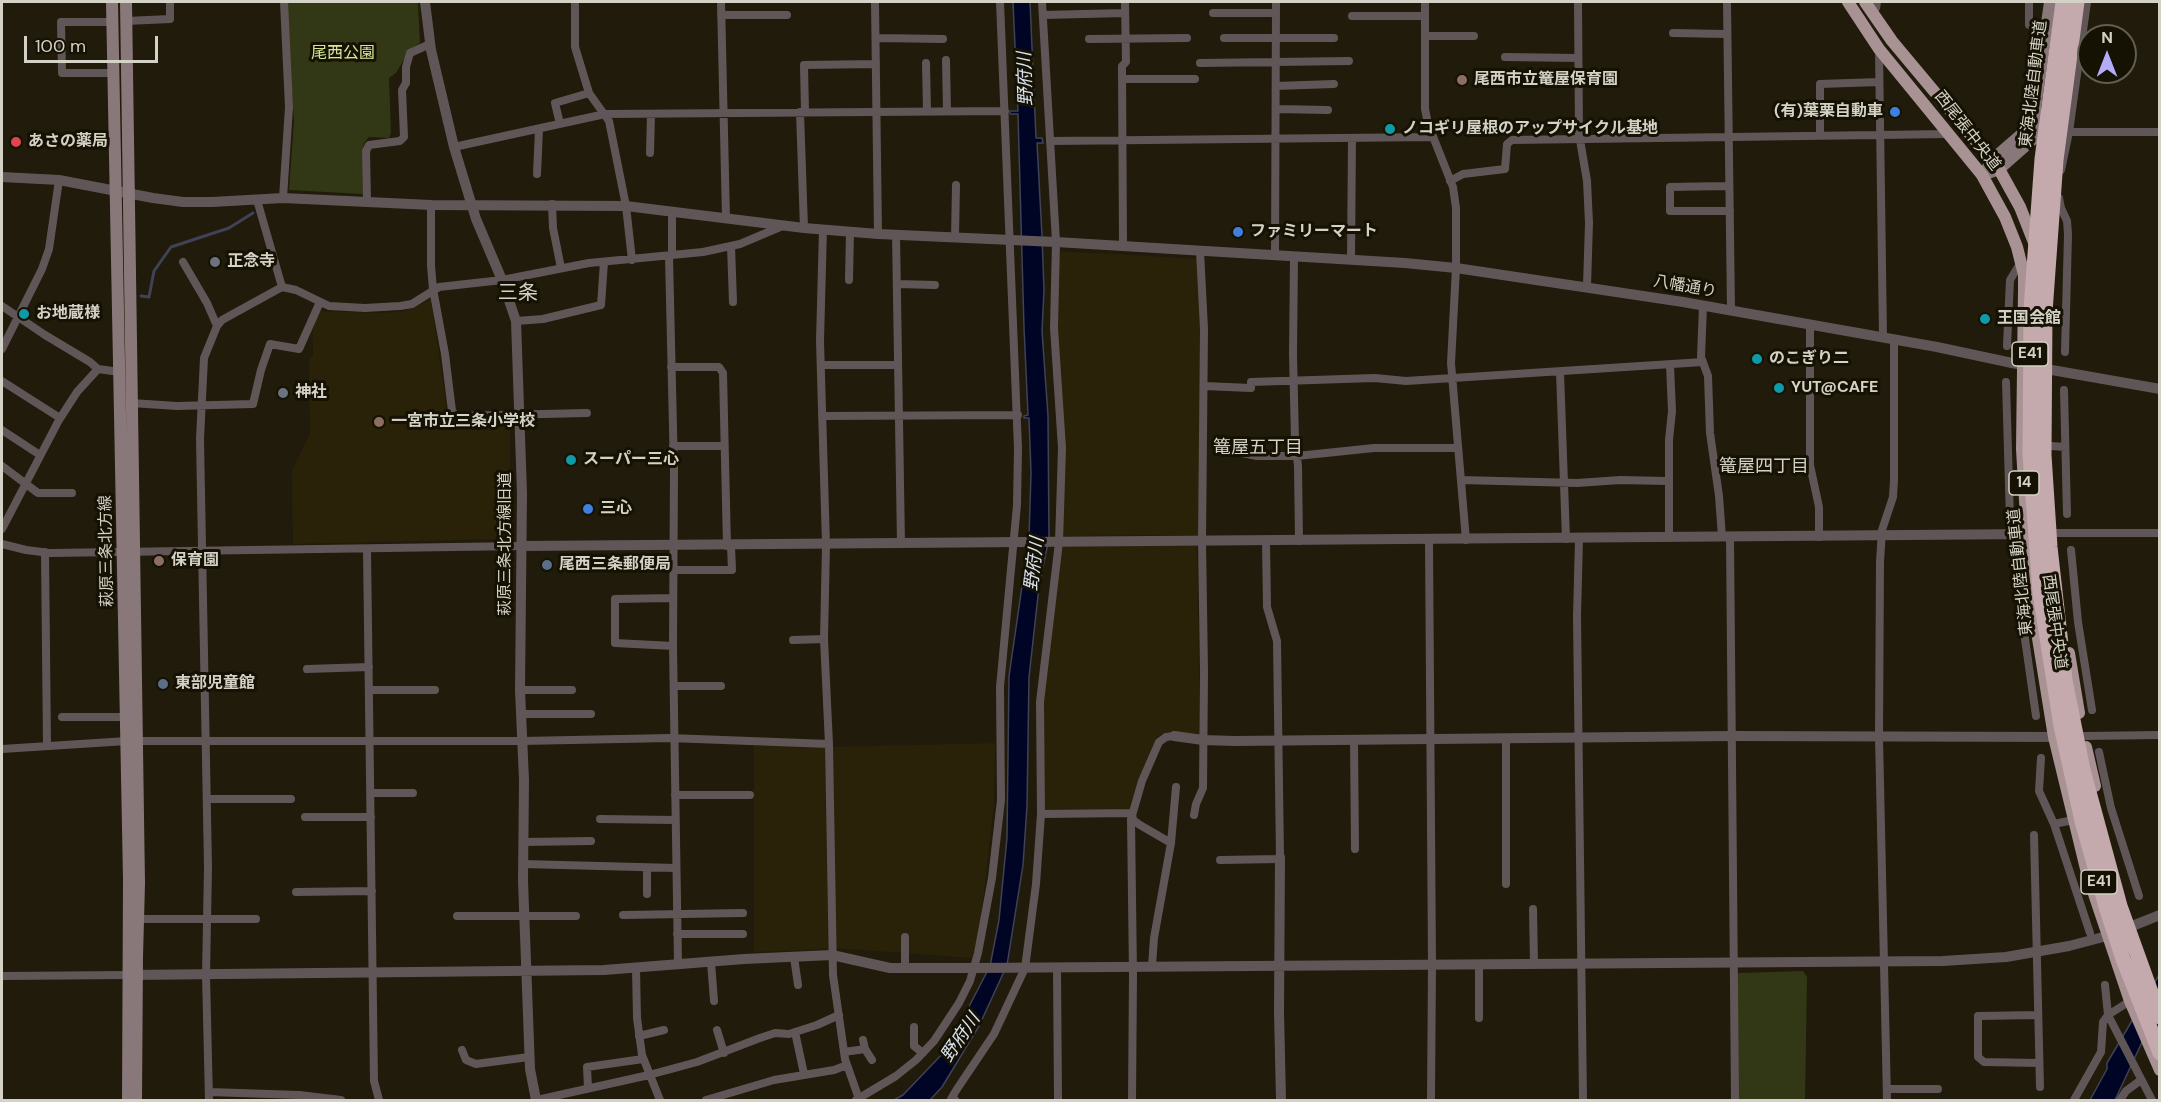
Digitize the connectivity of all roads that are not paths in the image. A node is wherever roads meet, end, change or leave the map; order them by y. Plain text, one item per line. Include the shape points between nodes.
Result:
1 (112, 2) edge
2 (126, 2) edge
3 (170, 2) edge
4 (284, 2) edge
5 (425, 2) edge
6 (575, 2) edge
7 (721, 2) edge
8 (875, 2) edge
9 (1000, 2) edge
10 (1042, 2) edge
11 (1125, 2) edge
12 (1276, 2) edge
13 (1425, 2) edge
14 (1578, 2) edge
15 (1727, 2) edge
16 (1848, 2) edge
17 (2029, 2) edge
18 (2049, 2) edge
19 (2060, 2) edge
20 (2076, 2) edge
21 (2087, 2) edge
22 (1871, 5) edge
23 (1213, 13) dead end
24 (1276, 13) junction
25 (1125, 14) junction
26 (721, 15) junction
27 (786, 15) dead end
28 (1043, 15) junction
29 (1352, 16) dead end
30 (1425, 16) junction
31 (126, 21) junction
32 (112, 22) junction
33 (2045, 27) junction
34 (1673, 33) dead end
35 (1727, 34) junction
36 (1425, 36) junction
37 (1474, 36) dead end
38 (876, 38) junction
39 (1187, 38) dead end
40 (1224, 38) dead end
41 (1276, 38) junction
42 (1334, 38) dead end
43 (943, 39) dead end
44 (1089, 39) dead end
45 (1125, 39) junction
46 (430, 44) junction
47 (1879, 49) junction
48 (1505, 57) dead end
49 (1578, 58) junction
50 (946, 60) dead end
51 (1349, 61) dead end
52 (1276, 62) junction
53 (926, 63) dead end
54 (1200, 63) dead end
55 (876, 64) junction
56 (113, 73) junction
57 (1122, 79) junction
58 (1194, 79) dead end
59 (1880, 82) junction
60 (1334, 84) dead end
61 (1276, 86) junction
62 (588, 93) junction
63 (1820, 109) junction
64 (1276, 110) junction
65 (1328, 110) dead end
66 (1880, 110) junction
67 (877, 111) junction
68 (927, 111) junction
69 (947, 111) junction
70 (1005, 111) junction
71 (803, 112) junction
72 (723, 113) junction
73 (605, 114) junction
74 (651, 114) junction
75 (560, 124) junction
76 (539, 129) junction
77 (2069, 132) junction
78 (2160, 132) edge
79 (1950, 134) junction
80 (1820, 136) junction
81 (1880, 136) junction
82 (1433, 137) junction
83 (1729, 137) junction
84 (1276, 138) junction
85 (1352, 138) junction
86 (1580, 139) junction
87 (1123, 140) junction
88 (1051, 141) junction
89 (454, 147) junction
90 (650, 153) dead end
91 (1996, 165) junction
92 (537, 174) dead end
93 (1982, 175) junction
94 (2, 177) edge
95 (59, 180) junction
96 (1450, 182) junction
97 (956, 185) dead end
98 (1729, 186) junction
99 (122, 191) junction
100 (283, 198) junction
101 (257, 200) junction
102 (367, 202) junction
103 (552, 204) junction
104 (431, 205) junction
105 (471, 205) junction
106 (626, 206) junction
107 (672, 211) junction
108 (1730, 211) junction
109 (726, 218) junction
110 (785, 225) junction
111 (804, 228) junction
112 (823, 229) junction
113 (850, 231) junction
114 (878, 234) junction
115 (896, 234) junction
116 (955, 237) junction
117 (1009, 240) junction
118 (1056, 242) junction
119 (731, 246) junction
120 (1123, 246) junction
121 (1200, 251) junction
122 (1275, 255) junction
123 (671, 256) junction
124 (1294, 256) junction
125 (1351, 259) junction
126 (632, 260) junction
127 (183, 262) dead end
128 (603, 262) junction
129 (2021, 262) junction
130 (2040, 264) junction
131 (2067, 265) junction
132 (561, 268) junction
133 (1456, 268) junction
134 (502, 280) junction
135 (849, 280) dead end
136 (897, 284) junction
137 (935, 285) dead end
138 (1587, 286) junction
139 (282, 287) junction
140 (433, 289) junction
141 (2009, 296) junction
142 (320, 302) junction
143 (733, 302) dead end
144 (2, 306) edge
145 (1703, 306) junction
146 (2024, 306) junction
147 (1731, 310) junction
148 (18, 318) junction
149 (516, 321) junction
150 (1810, 325) junction
151 (217, 326) junction
152 (1888, 339) junction
153 (2007, 346) dead end
154 (2, 349) edge
155 (2065, 352) dead end
156 (1703, 362) junction
157 (2022, 364) junction
158 (821, 365) junction
159 (897, 365) junction
160 (1670, 365) junction
161 (671, 367) junction
162 (98, 369) junction
163 (2050, 369) junction
164 (120, 372) junction
165 (1560, 372) junction
166 (1452, 378) junction
167 (2, 381) edge
168 (1294, 381) junction
169 (2006, 382) dead end
170 (1204, 386) junction
171 (2160, 389) edge
172 (2064, 390) dead end
173 (131, 403) junction
174 (201, 406) junction
175 (587, 413) dead end
176 (520, 414) junction
177 (898, 415) junction
178 (1018, 415) junction
179 (822, 416) junction
180 (60, 418) junction
181 (2, 430) edge
182 (673, 446) junction
183 (724, 446) junction
184 (2051, 446) junction
185 (2065, 447) junction
186 (1458, 448) junction
187 (2007, 448) junction
188 (2022, 448) junction
189 (1242, 453) dead end
190 (40, 455) junction
191 (1297, 456) junction
192 (2, 466) edge
193 (1461, 480) junction
194 (1668, 481) junction
195 (26, 482) junction
196 (1565, 483) junction
197 (72, 493) dead end
198 (2067, 514) dead end
199 (2010, 520) dead end
200 (2, 530) edge
201 (2055, 533) junction
202 (2160, 533) edge
203 (2027, 535) junction
204 (1882, 536) junction
205 (1726, 537) junction
206 (1819, 537) junction
207 (1669, 538) junction
208 (1566, 539) junction
209 (1579, 539) junction
210 (1429, 540) junction
211 (1466, 540) junction
212 (1299, 541) junction
213 (1059, 542) junction
214 (1203, 542) junction
215 (1266, 542) junction
216 (1012, 543) junction
217 (2, 544) edge
218 (674, 544) junction
219 (825, 544) junction
220 (901, 544) junction
221 (521, 546) junction
222 (729, 546) junction
223 (368, 550) junction
224 (2071, 550) dead end
225 (45, 552) junction
226 (128, 552) junction
227 (202, 552) junction
228 (2013, 555) dead end
229 (673, 570) junction
230 (673, 598) junction
231 (2078, 622) junction
232 (2064, 623) junction
233 (2037, 632) junction
234 (2023, 633) junction
235 (824, 639) junction
236 (793, 640) dead end
237 (673, 646) junction
238 (369, 668) junction
239 (307, 669) dead end
240 (674, 686) junction
241 (721, 686) dead end
242 (369, 690) junction
243 (435, 690) dead end
244 (520, 690) junction
245 (572, 690) dead end
246 (2092, 710) dead end
247 (521, 714) junction
248 (591, 714) dead end
249 (2036, 716) dead end
250 (62, 717) dead end
251 (126, 717) junction
252 (2160, 735) edge
253 (1174, 736) joint
254 (1732, 736) junction
255 (2083, 736) junction
256 (1879, 737) junction
257 (2054, 737) junction
258 (675, 738) junction
259 (1506, 738) junction
260 (1579, 738) junction
261 (1354, 739) junction
262 (1430, 739) junction
263 (1203, 740) junction
264 (1280, 740) junction
265 (131, 741) junction
266 (206, 741) junction
267 (370, 741) junction
268 (522, 741) junction
269 (829, 744) junction
270 (47, 746) junction
271 (2, 749) edge
272 (2099, 752) dead end
273 (2041, 758) dead end
274 (1176, 787) dead end
275 (371, 793) junction
276 (413, 793) dead end
277 (675, 795) junction
278 (750, 795) dead end
279 (207, 799) junction
280 (291, 799) dead end
281 (2106, 810) junction
282 (1132, 813) junction
283 (1041, 814) junction
284 (1194, 815) dead end
285 (305, 817) dead end
286 (371, 817) junction
287 (600, 819) dead end
288 (675, 820) junction
289 (2073, 820) junction
290 (2054, 824) junction
291 (2034, 835) dead end
292 (591, 841) dead end
293 (523, 842) junction
294 (1171, 843) junction
295 (1355, 849) dead end
296 (1280, 858) junction
297 (1220, 860) dead end
298 (2067, 862) junction
299 (523, 864) junction
300 (647, 868) junction
301 (676, 868) junction
302 (2087, 873) junction
303 (1506, 884) dead end
304 (372, 891) junction
305 (296, 892) dead end
306 (647, 894) dead end
307 (2139, 896) dead end
308 (1533, 909) dead end
309 (677, 913) junction
310 (743, 913) dead end
311 (457, 915) dead end
312 (525, 915) junction
313 (576, 915) dead end
314 (622, 915) dead end
315 (2160, 915) edge
316 (138, 919) junction
317 (208, 919) junction
318 (256, 919) dead end
319 (2134, 926) junction
320 (2090, 933) dead end
321 (677, 934) junction
322 (743, 934) dead end
323 (2107, 936) junction
324 (905, 937) dead end
325 (2037, 953) junction
326 (832, 955) junction
327 (794, 957) junction
328 (1883, 961) junction
329 (711, 962) junction
330 (1733, 962) junction
331 (1583, 963) junction
332 (678, 964) junction
333 (1432, 964) junction
334 (1479, 964) junction
335 (1534, 964) junction
336 (1152, 966) junction
337 (1280, 966) junction
338 (1133, 967) junction
339 (636, 968) junction
340 (905, 968) junction
341 (974, 968) junction
342 (1025, 968) junction
343 (1057, 968) junction
344 (527, 971) junction
345 (372, 972) junction
346 (132, 975) junction
347 (206, 975) junction
348 (2, 976) edge
349 (798, 985) dead end
350 (2105, 985) dead end
351 (2160, 999) edge
352 (714, 1002) dead end
353 (2131, 1004) junction
354 (839, 1015) junction
355 (2037, 1015) junction
356 (2108, 1015) junction
357 (2160, 1017) edge
358 (1479, 1018) dead end
359 (914, 1027) dead end
360 (664, 1030) dead end
361 (717, 1030) dead end
362 (795, 1032) junction
363 (639, 1036) junction
364 (462, 1050) dead end
365 (2155, 1050) edge
366 (844, 1052) junction
367 (724, 1053) junction
368 (923, 1053) junction
369 (529, 1058) junction
370 (643, 1059) junction
371 (872, 1060) dead end
372 (2039, 1063) junction
373 (847, 1065) junction
374 (2160, 1070) edge
375 (804, 1074) junction
376 (649, 1075) junction
377 (2138, 1076) junction
378 (2040, 1087) dead end
379 (588, 1088) junction
380 (1887, 1089) junction
381 (1938, 1089) dead end
382 (209, 1096) edge
383 (858, 1100) edge
384 (128, 1101) edge
385 (136, 1101) edge
386 (341, 1101) edge
387 (379, 1101) edge
388 (537, 1101) edge
389 (660, 1101) edge
390 (706, 1101) edge
391 (955, 1101) edge
392 (1058, 1101) edge
393 (1132, 1101) edge
394 (1281, 1101) edge
395 (1431, 1101) edge
396 (1583, 1101) edge
397 (1735, 1101) edge
398 (1887, 1101) edge
399 (2074, 1101) edge
400 (2120, 1101) edge
401 (2152, 1101) edge

1 - 32 main road, 萩原三条北方線
2 - 31 main road, 萩原三条北方線
3 - 31 street via 170,19
4 - 100 street via 289,107
5 - 46 street, 萩原三条北方線旧道
6 - 62 street via 575,47
7 - 26 street
8 - 38 street
9 - 70 street
10 - 28 street
11 - 25 street
12 - 24 street
13 - 30 street
14 - 49 street
15 - 35 street
16 - 47 main road, 西尾張中央道 / 14
17 - 33 street via 2029,25
18 - 33 main road
19 - 91 main road via 2040,126 2033,139
19 - 365 highway, 東海北陸自動車道 / E41, bridge via 2042,159 2031,309 2030,455 2040,593 2061,726 2082,821
20 - 357 highway, 東海北陸自動車道 / E41, bridge via 2056,160 2045,302 2044,455 2050,547 2064,669 2083,770 2120,906
21 - 77 street
22 - 91 main road, 西尾張中央道 / 14 via 1902,53
23 - 24 street
24 - 41 street
25 - 28 street
25 - 45 street
26 - 27 street
26 - 72 street
28 - 88 street
29 - 30 street
30 - 36 street
31 - 99 main road, 萩原三条北方線
32 - 56 main road, 萩原三条北方線
32 - 56 street via 62,22 62,73
33 - 91 main road via 2031,122
34 - 35 street
35 - 83 street
36 - 37 street
36 - 82 street via 1425,109
38 - 43 street
38 - 55 street
39 - 45 street
40 - 41 street
41 - 42 street
41 - 52 street
44 - 45 street
45 - 57 street
46 - 89 street, 萩原三条北方線旧道
46 - 102 street via 410,53 406,67 402,90 404,137 400,141 369,145 366,151
47 - 59 street
47 - 79 main road, 西尾張中央道 / 14
48 - 49 street
49 - 86 street
50 - 69 street
51 - 52 street
52 - 54 street
52 - 61 street
53 - 68 street
55 - 67 street
55 - 71 street via 804,65
56 - 99 main road, 萩原三条北方線
57 - 58 street
57 - 87 street
59 - 63 street via 1820,84
59 - 66 street
60 - 61 street
61 - 64 street
62 - 73 street
62 - 75 street via 555,103
63 - 66 street
63 - 80 street
64 - 65 street
64 - 84 street
66 - 81 street
67 - 68 street
67 - 71 street
67 - 114 street
68 - 69 street
69 - 70 street
70 - 117 street
71 - 72 street
71 - 111 street
72 - 74 street
72 - 109 street
73 - 74 street
73 - 75 street
73 - 106 street
74 - 90 street
75 - 76 street
76 - 89 street
76 - 92 street
77 - 78 street
77 - 131 street via 2059,196 2067,222
79 - 81 street
79 - 93 main road, 西尾張中央道 / 14
80 - 81 street
80 - 83 street
81 - 152 street
82 - 85 street
82 - 96 street
83 - 86 street
83 - 98 street
84 - 85 street
84 - 87 street
84 - 122 street
85 - 125 street
86 - 96 street via 1512,140 1507,144 1505,169 1463,174
86 - 138 street via 1589,222
87 - 88 street
87 - 120 street
88 - 118 street
89 - 105 street, 萩原三条北方線旧道
91 - 93 main road
91 - 130 main road, 西尾張中央道 / 14 via 2027,223
93 - 129 main road, 西尾張中央道 / 14 via 2005,217
94 - 95 street, 八幡通り
95 - 99 street, 八幡通り
95 - 148 street via 49,249
96 - 133 street via 1456,208
97 - 116 street
98 - 108 street
98 - 108 street via 1670,187 1670,211
99 - 101 street, 八幡通り via 183,202
99 - 164 main road, 萩原三条北方線
99 - 173 main road, 萩原三条北方線
100 - 101 street, 八幡通り
100 - 102 street, 八幡通り
101 - 139 street
102 - 104 street, 八幡通り
103 - 105 street, 八幡通り
103 - 106 street, 八幡通り
103 - 132 street
104 - 105 street, 八幡通り
104 - 140 street
105 - 134 street, 萩原三条北方線旧道
106 - 107 street, 八幡通り
106 - 126 street
107 - 109 street, 八幡通り
107 - 123 street
108 - 147 street
109 - 110 street, 八幡通り
110 - 111 street, 八幡通り
110 - 119 street
111 - 112 street, 八幡通り
112 - 113 street, 八幡通り
112 - 158 street
113 - 114 street, 八幡通り
113 - 135 street
114 - 115 street, 八幡通り
115 - 116 street, 八幡通り
115 - 136 street
116 - 117 street, 八幡通り
117 - 118 street, 八幡通り
117 - 178 street
118 - 120 street, 八幡通り
118 - 213 street via 1054,328 1062,448
119 - 123 street
119 - 143 street
120 - 121 street, 八幡通り
121 - 122 street, 八幡通り
121 - 170 street
122 - 124 street, 八幡通り
123 - 126 street
123 - 161 street
124 - 125 street, 八幡通り
124 - 168 street
125 - 133 street, 八幡通り
126 - 128 street
127 - 151 street
128 - 132 street
128 - 149 street via 601,305 543,319
129 - 141 street via 2012,274
129 - 146 main road, 西尾張中央道 / 14
130 - 131 street
130 - 163 main road, 西尾張中央道 / 14
131 - 155 street
132 - 134 street
133 - 138 street, 八幡通り
133 - 166 street
134 - 140 street
134 - 149 street, 萩原三条北方線旧道
136 - 137 street
136 - 159 street
138 - 145 street, 八幡通り
139 - 142 street
139 - 151 street
140 - 142 street via 412,304 400,306 344,307
140 - 176 street via 452,411 456,416
141 - 146 street
141 - 153 street
142 - 174 street via 299,349 270,344 253,404
144 - 148 street
145 - 147 street, 八幡通り
145 - 156 street
146 - 157 main road, 西尾張中央道 / 14
147 - 150 street, 八幡通り
148 - 154 street
148 - 162 street
149 - 176 street, 萩原三条北方線旧道
150 - 152 street, 八幡通り
150 - 206 street via 1810,465 1819,507
151 - 174 street via 204,358
152 - 157 street, 八幡通り
152 - 204 street via 1894,480
156 - 160 street
156 - 205 street via 1708,376 1710,433
157 - 163 street, 八幡通り
157 - 188 main road, 西尾張中央道 / 14
158 - 159 street
158 - 179 street
159 - 177 street
160 - 165 street
160 - 194 street
161 - 182 street
161 - 183 street via 719,367 723,373
162 - 164 street
162 - 180 street
163 - 171 street, 八幡通り
163 - 184 main road, 西尾張中央道 / 14
164 - 226 main road, 萩原三条北方線
165 - 166 street
165 - 196 street
166 - 168 street
166 - 186 street
167 - 180 street
168 - 170 street via 1251,382 1251,388
168 - 191 street
169 - 187 street
170 - 214 street
172 - 185 street
173 - 174 street
173 - 226 main road, 萩原三条北方線
174 - 227 street
175 - 176 street
176 - 221 street, 萩原三条北方線旧道
177 - 178 street
177 - 179 street
177 - 220 street
178 - 216 street via 1017,505
179 - 219 street
180 - 190 street
181 - 190 street
182 - 183 street
182 - 218 street
183 - 222 street
184 - 185 street
184 - 201 main road, 西尾張中央道 / 14
185 - 198 street
186 - 191 street via 1374,448
186 - 193 street
187 - 188 street
187 - 199 street
188 - 203 main road, 西尾張中央道 / 14
189 - 191 street
190 - 195 street
191 - 212 street
192 - 195 street
193 - 196 street
193 - 211 street
194 - 196 street
194 - 207 street
195 - 197 street via 38,493
195 - 200 street
196 - 208 street
201 - 202 street
201 - 203 street
201 - 232 main road, 西尾張中央道 / 14
203 - 204 street
203 - 233 main road, 西尾張中央道 / 14
204 - 206 street
204 - 256 street
205 - 206 street
205 - 207 street
205 - 254 street
207 - 209 street
208 - 209 street
208 - 211 street
209 - 260 street
210 - 211 street
210 - 212 street
210 - 262 street
212 - 215 street
213 - 214 street
213 - 216 street
213 - 283 street via 1040,702
214 - 215 street
214 - 263 street
215 - 264 street via 1267,607 1277,642
216 - 220 street
216 - 341 street via 1000,687 1001,800 985,924
217 - 225 street
218 - 221 street
218 - 222 street
218 - 229 street
219 - 220 street
219 - 222 street
219 - 235 street
221 - 223 street
221 - 244 street, 萩原三条北方線旧道
222 - 229 street via 732,570
223 - 227 street
223 - 238 street
224 - 231 street
225 - 226 street
225 - 270 street
226 - 227 street
226 - 251 main road, 萩原三条北方線
226 - 265 main road, 萩原三条北方線
227 - 266 street
228 - 234 street
229 - 230 street
230 - 237 street
230 - 237 street via 615,599 615,643
231 - 232 street
231 - 246 street
232 - 255 main road, 西尾張中央道 / 14
233 - 234 street
233 - 257 main road, 西尾張中央道 / 14
234 - 249 street
235 - 236 street
235 - 269 street
237 - 240 street
238 - 239 street
238 - 242 street
240 - 241 street
240 - 258 street
242 - 243 street
242 - 267 street
244 - 245 street
244 - 247 street, 萩原三条北方線旧道
247 - 248 street
247 - 268 street, 萩原三条北方線旧道
250 - 251 street
251 - 265 main road, 萩原三条北方線
252 - 255 street
253 - 263 street
253 - 282 street via 1159,742
254 - 256 street
254 - 260 street
254 - 330 street
255 - 257 street
255 - 281 main road, 西尾張中央道 / 14
256 - 257 street
256 - 328 street
257 - 289 main road, 西尾張中央道 / 14
258 - 268 street
258 - 269 street
258 - 277 street
259 - 260 street
259 - 262 street
259 - 303 street
260 - 331 street
261 - 262 street
261 - 264 street
261 - 295 street
262 - 333 street
263 - 264 street
263 - 284 street via 1203,788
264 - 296 street
265 - 266 street
265 - 270 street
265 - 316 main road, 萩原三条北方線
265 - 346 main road, 萩原三条北方線
266 - 267 street
266 - 279 street
267 - 268 street
267 - 275 street
268 - 293 street, 萩原三条北方線旧道
269 - 326 street
270 - 271 street
272 - 281 street
273 - 290 street via 2039,791
274 - 294 street
275 - 276 street
275 - 286 street
277 - 278 street
277 - 288 street
279 - 280 street
279 - 317 street
281 - 307 street
281 - 319 main road, 西尾張中央道 / 14
282 - 283 street
282 - 294 street via 1133,820
282 - 338 street
283 - 342 street via 1034,913
285 - 286 street
286 - 304 street
287 - 288 street
288 - 301 street
289 - 290 street
289 - 302 main road, 西尾張中央道 / 14
290 - 298 street
291 - 325 street
292 - 293 street
293 - 299 street, 萩原三条北方線旧道
294 - 336 street
296 - 297 street
296 - 337 street
298 - 302 street
298 - 320 street
299 - 300 street
299 - 312 street, 萩原三条北方線旧道
300 - 301 street
300 - 306 street
301 - 309 street
302 - 323 main road, 西尾張中央道 / 14
304 - 305 street
304 - 345 street
308 - 335 street
309 - 310 street
309 - 314 street
309 - 321 street
311 - 312 street
312 - 313 street
312 - 344 street, 萩原三条北方線旧道
315 - 319 street
316 - 317 street
316 - 346 main road, 萩原三条北方線
317 - 318 street
317 - 347 street
319 - 323 street
319 - 351 main road, 西尾張中央道 / 14
321 - 322 street
321 - 332 street
323 - 325 street
323 - 353 main road, 西尾張中央道 / 14
324 - 340 street
325 - 328 street via 1974,960
325 - 355 street
326 - 327 street
326 - 340 street
326 - 354 street
327 - 329 street
327 - 349 street
328 - 330 street
328 - 380 street
329 - 332 street
329 - 352 street
330 - 331 street
330 - 397 street
331 - 335 street
331 - 396 street
332 - 339 street
333 - 334 street
333 - 337 street
333 - 395 street
334 - 335 street
334 - 358 street
336 - 337 street
336 - 338 street
337 - 394 street
338 - 343 street
338 - 393 street
339 - 344 street
339 - 363 street
340 - 341 street
341 - 342 street
341 - 368 street via 953,1013
342 - 343 street
342 - 391 street via 994,1034 951,1099
343 - 392 street
344 - 345 street
344 - 369 street, 萩原三条北方線旧道
345 - 347 street
345 - 387 street via 374,1081
346 - 347 street
346 - 348 street
346 - 384 main road, 萩原三条北方線
346 - 385 main road, 萩原三条北方線
347 - 382 street
350 - 356 street
353 - 356 street
353 - 365 main road, 西尾張中央道 / 14
354 - 362 street
354 - 366 street
355 - 372 street
355 - 372 street via 1978,1016 1978,1057 1984,1062
356 - 377 street
356 - 399 street via 2102,1025 2101,1052
359 - 368 street via 914,1046
360 - 363 street
361 - 367 street
362 - 367 street via 776,1033
362 - 375 street
363 - 370 street
364 - 369 street via 466,1060 476,1064
365 - 374 main road, 西尾張中央道 / 14
366 - 371 street via 864,1044
366 - 373 street
367 - 376 street
368 - 383 street
369 - 388 street, 萩原三条北方線旧道
370 - 376 street
370 - 379 street via 587,1067
372 - 378 street
373 - 375 street
373 - 383 street
375 - 390 street
376 - 379 street
376 - 389 street
377 - 400 street
377 - 401 street
379 - 388 street
380 - 381 street
380 - 398 street
382 - 386 street via 299,1095

